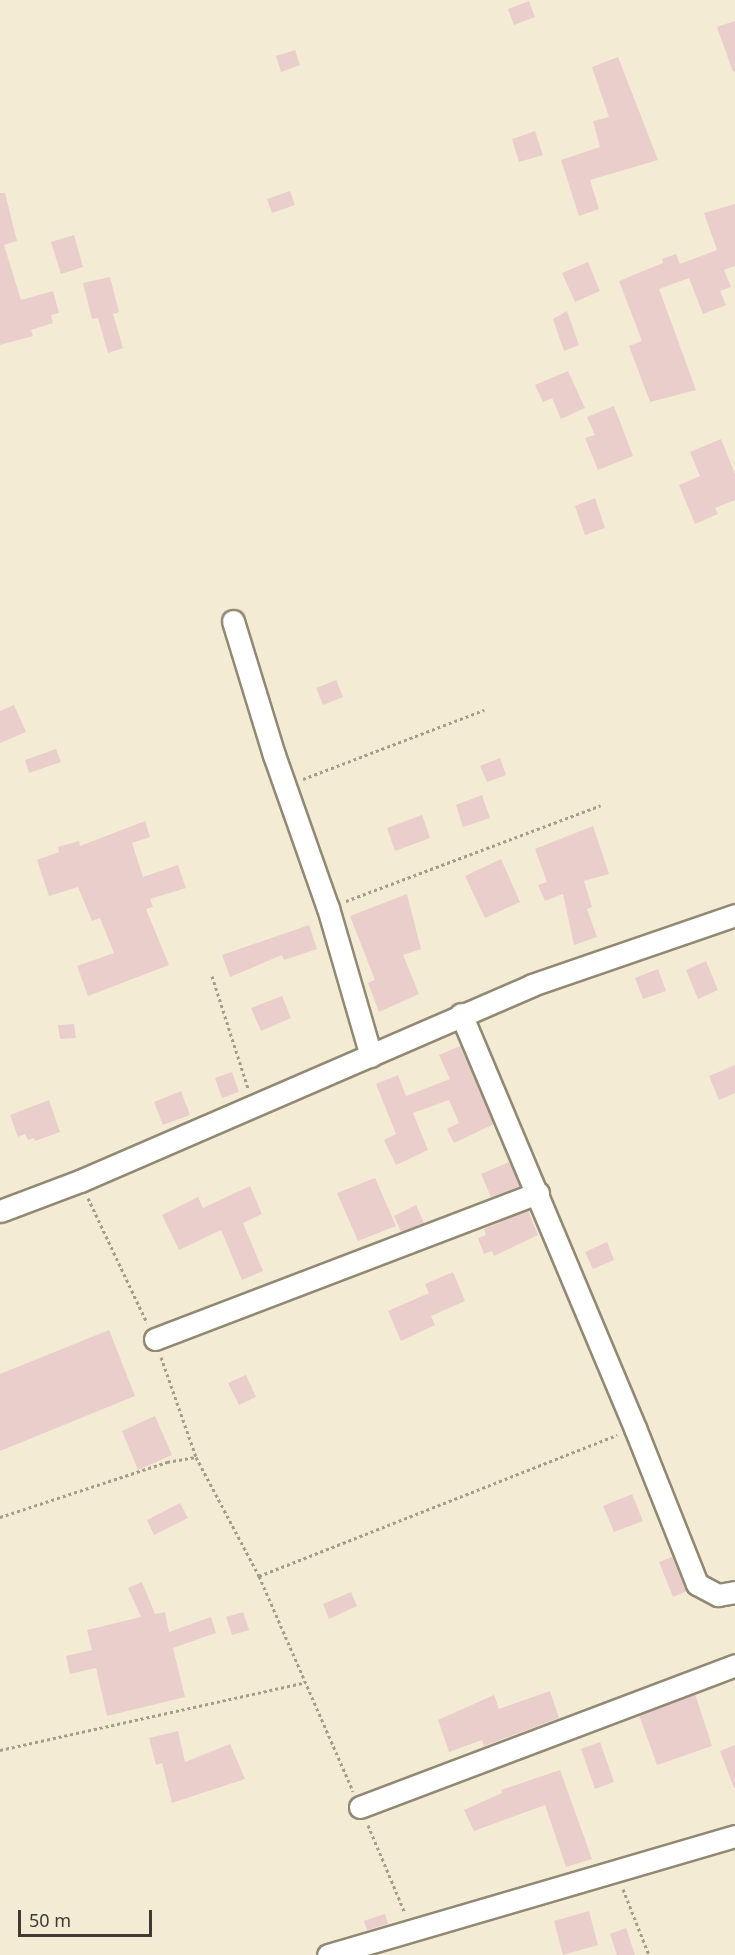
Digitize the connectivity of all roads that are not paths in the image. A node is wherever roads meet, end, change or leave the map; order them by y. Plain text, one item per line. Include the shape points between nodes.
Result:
1 (233, 621) dead end
2 (735, 915) edge
3 (460, 1014) junction
4 (371, 1056) junction
5 (538, 1193) junction
6 (0, 1211) edge
7 (155, 1339) road end
8 (735, 1592) edge
9 (735, 1665) edge
10 (360, 1807) road end
11 (735, 1836) edge
12 (328, 1955) edge

1 - 4 street via 328,908
2 - 3 street
3 - 4 street
3 - 5 street
4 - 6 street via 80,1181
5 - 7 street
5 - 8 street via 697,1584 718,1595
9 - 10 street
11 - 12 street

